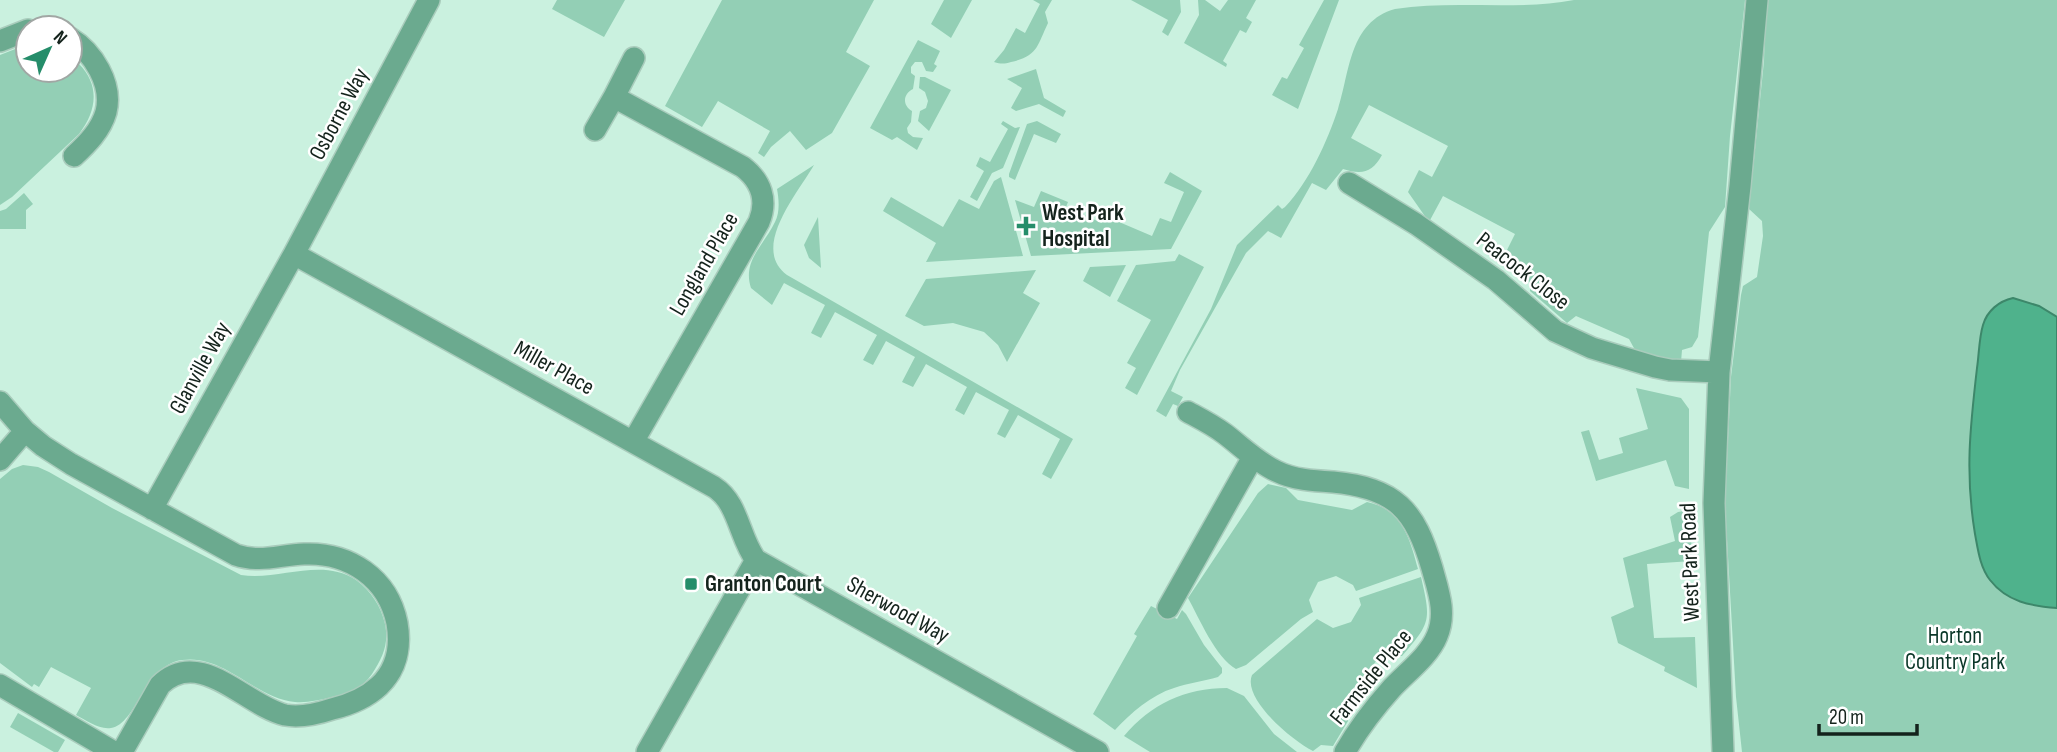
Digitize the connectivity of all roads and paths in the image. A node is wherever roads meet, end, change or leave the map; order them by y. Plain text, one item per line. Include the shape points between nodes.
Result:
1 (429, 0) edge
2 (1757, 0) edge
3 (84, 48) edge
4 (635, 58) dead end
5 (614, 97) junction
6 (595, 130) dead end
7 (74, 156) dead end
8 (1349, 183) dead end
9 (294, 254) junction
10 (1719, 372) junction
11 (0, 402) edge
12 (1188, 412) dead end
13 (25, 432) junction
14 (633, 442) junction
15 (1253, 457) junction
16 (0, 460) edge
17 (152, 509) junction
18 (756, 560) junction
19 (1168, 608) dead end
20 (0, 685) edge
21 (114, 752) edge
22 (122, 752) edge
23 (647, 752) edge
24 (1098, 752) edge
25 (1345, 752) edge
26 (1723, 752) edge

1 - 9 street, Osborne Way
2 - 10 street, West Park Road
3 - 7 street via 105,86 106,112 99,128
4 - 5 street
5 - 6 street
5 - 14 street, Longland Place via 743,167 757,181 763,201 759,222
8 - 10 street, Peacock Close via 1496,280 1555,331 1591,348 1655,367
9 - 14 street, Miller Place
9 - 17 street, Glanville Way
10 - 26 street, West Park Road via 1714,503
11 - 13 street
12 - 15 street, Farmside Place
13 - 16 street
13 - 17 street via 60,458
14 - 18 street, Miller Place via 721,492
15 - 19 street
15 - 25 street, Farmside Place via 1290,476 1360,485 1389,497 1418,528 1429,556 1442,609 1438,635 1375,708
17 - 22 street via 247,559 322,555 360,567 383,587 393,607 399,632 397,655 386,679 364,697 299,716 275,711 206,675 176,675 160,685
18 - 23 street
18 - 24 street, Sherwood Way
20 - 21 street

